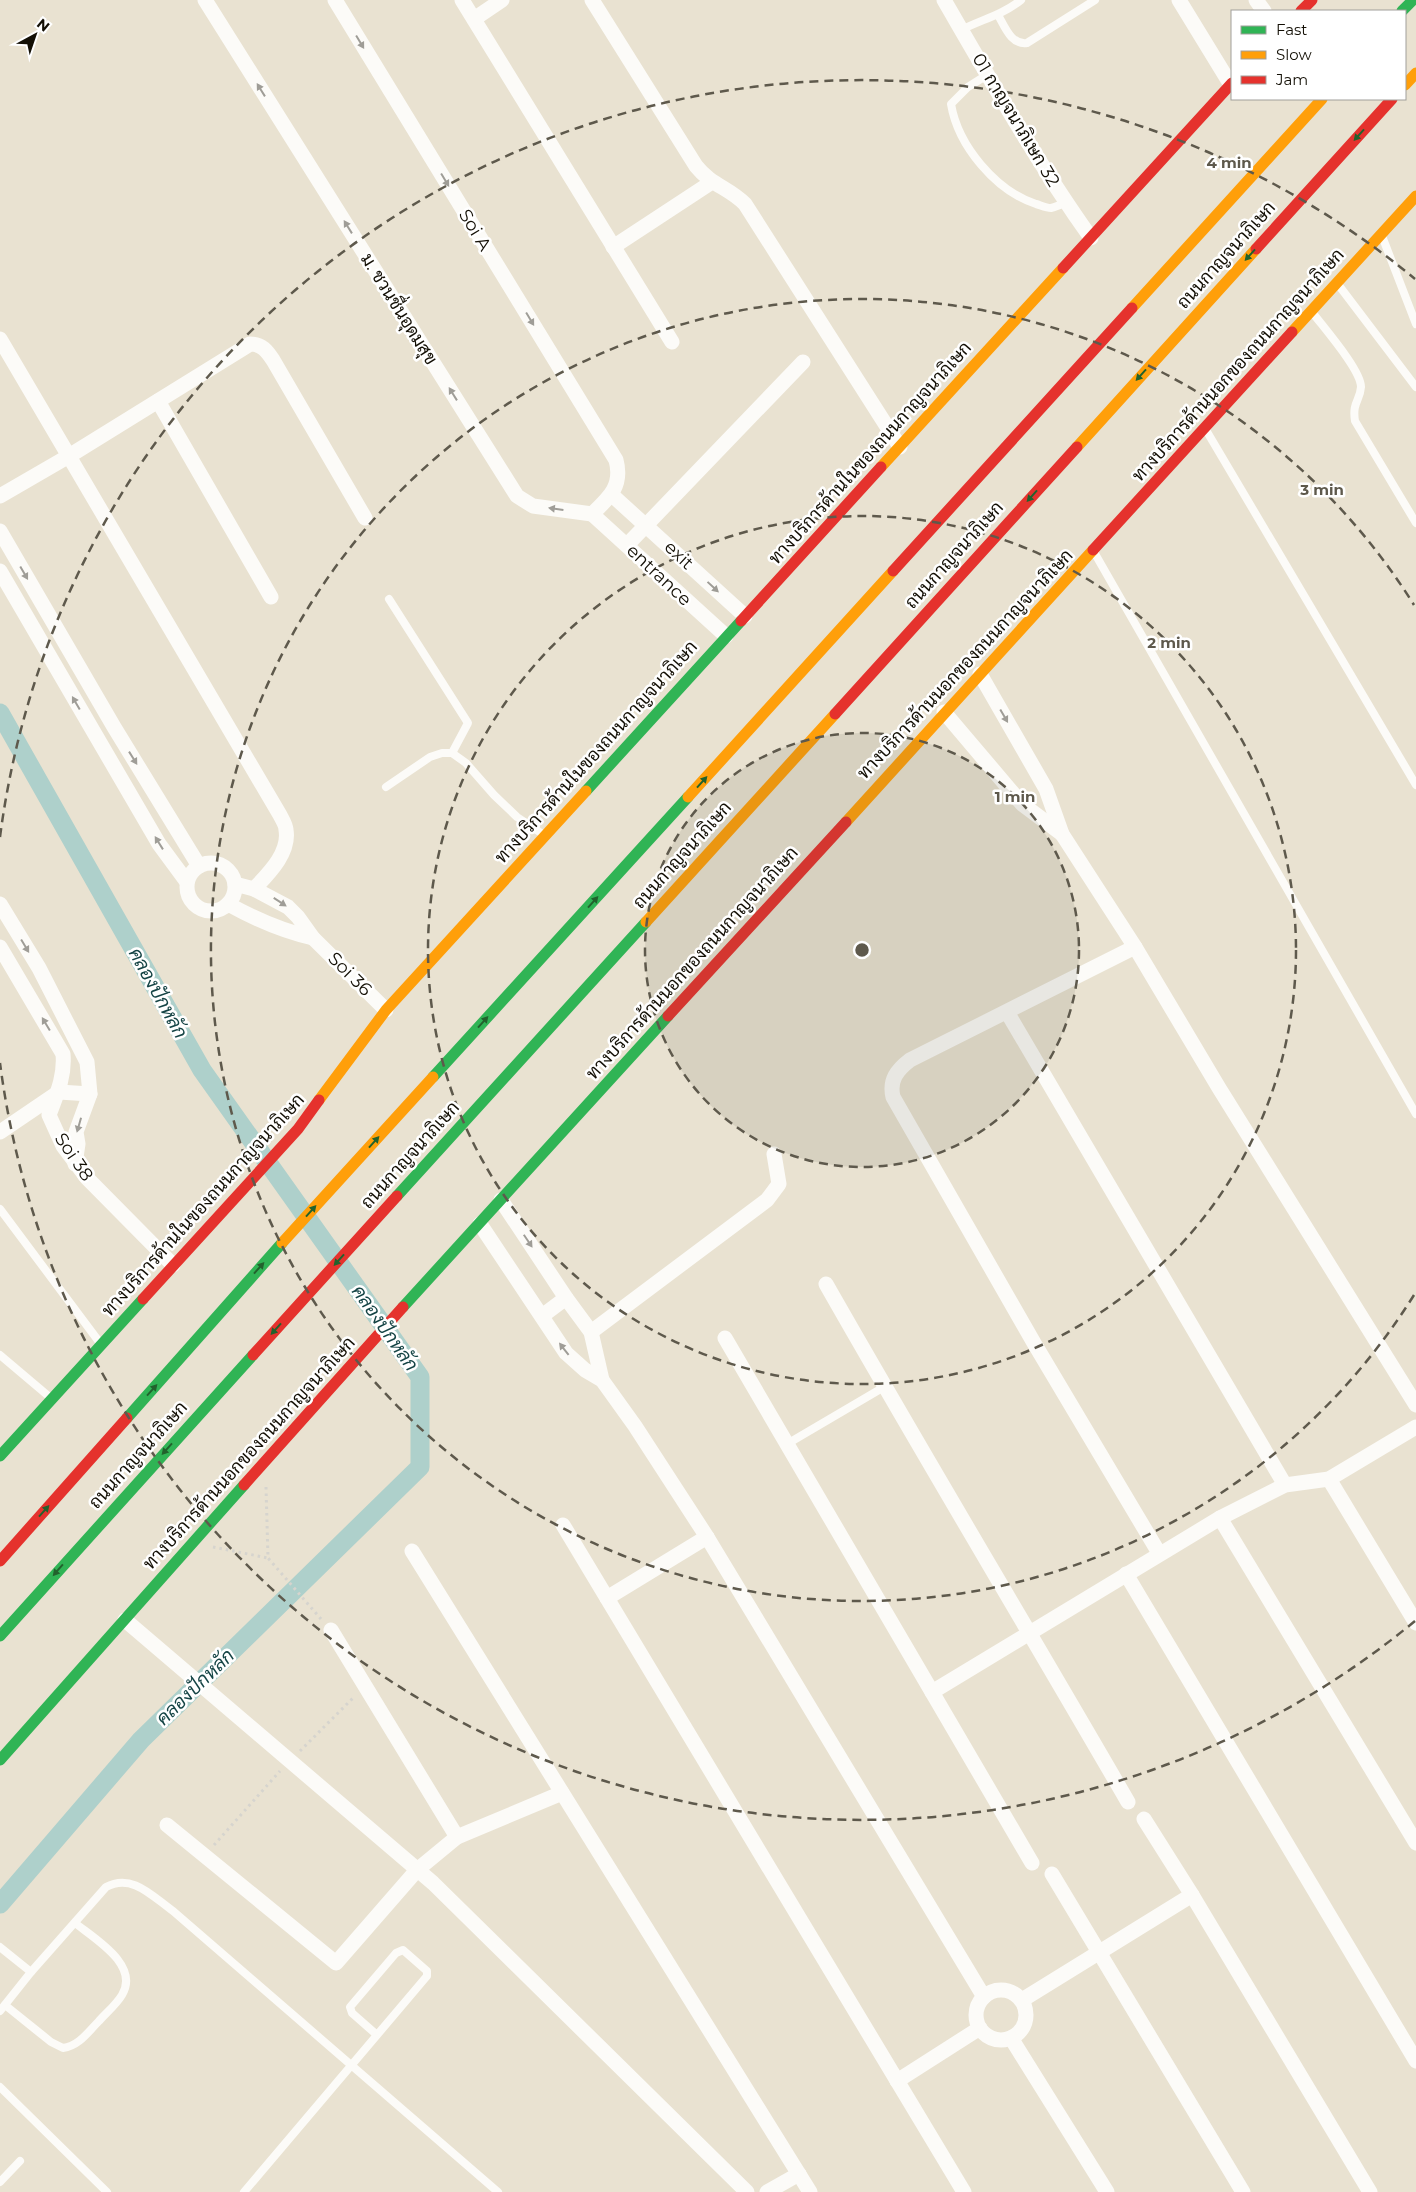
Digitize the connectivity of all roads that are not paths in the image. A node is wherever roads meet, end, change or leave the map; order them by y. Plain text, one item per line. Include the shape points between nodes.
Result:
1 (205, 0) edge
2 (334, 0) edge
3 (462, 0) edge
4 (502, 0) edge
5 (592, 0) edge
6 (944, 0) edge
7 (1021, 0) edge
8 (1095, 0) edge
9 (1179, 0) edge
10 (1312, 0) edge
11 (1413, 0) edge
12 (1302, 10) edge
13 (1403, 10) edge
14 (998, 15) junction
15 (474, 19) junction
16 (962, 30) junction
17 (1416, 73) edge
18 (988, 75) junction
19 (1231, 82) edge
20 (1406, 84) edge
21 (1231, 85) edge
22 (1321, 100) edge
23 (1391, 100) edge
24 (712, 182) junction
25 (1416, 196) edge
26 (1066, 203) junction
27 (1381, 234) junction
28 (1091, 238) junction
29 (612, 247) junction
30 (1337, 283) junction
31 (1311, 311) junction
32 (1416, 324) edge
33 (0, 339) edge
34 (672, 342) dead end
35 (803, 362) dead end
36 (1416, 387) edge
37 (158, 402) junction
38 (1205, 428) junction
39 (900, 447) junction
40 (69, 456) junction
41 (612, 495) junction
42 (0, 496) edge
43 (592, 514) junction
44 (365, 518) dead end
45 (1416, 523) edge
46 (645, 524) junction
47 (0, 531) edge
48 (627, 545) junction
49 (1093, 551) junction
50 (0, 571) edge
51 (271, 597) dead end
52 (389, 600) dead end
53 (745, 616) junction
54 (726, 636) junction
55 (980, 674) junction
56 (944, 712) junction
57 (114, 728) junction
58 (96, 738) junction
59 (452, 753) junction
60 (1415, 781) edge
61 (386, 787) dead end
62 (1062, 834) junction
63 (544, 835) junction
64 (199, 866) junction
65 (188, 882) junction
66 (235, 884) junction
67 (254, 888) junction
68 (0, 904) edge
69 (228, 904) junction
70 (313, 938) junction
71 (0, 947) edge
72 (1135, 947) junction
73 (386, 1010) junction
74 (1007, 1012) junction
75 (80, 1048) junction
76 (63, 1054) junction
77 (58, 1092) junction
78 (90, 1094) junction
79 (1416, 1114) edge
80 (0, 1132) edge
81 (774, 1154) dead end
82 (75, 1164) junction
83 (501, 1200) junction
84 (0, 1209) edge
85 (480, 1224) junction
86 (173, 1266) junction
87 (826, 1284) dead end
88 (566, 1298) junction
89 (542, 1316) junction
90 (591, 1332) junction
91 (725, 1338) dead end
92 (101, 1345) junction
93 (0, 1355) edge
94 (602, 1380) junction
95 (884, 1387) junction
96 (52, 1399) junction
97 (1416, 1405) edge
98 (1416, 1428) edge
99 (787, 1444) junction
100 (0, 1456) edge
101 (1329, 1479) junction
102 (1285, 1486) junction
103 (1220, 1518) junction
104 (563, 1525) dead end
105 (707, 1538) junction
106 (412, 1551) dead end
107 (1159, 1553) junction
108 (0, 1561) edge
109 (1126, 1574) junction
110 (607, 1598) junction
111 (125, 1620) junction
112 (1416, 1623) edge
113 (331, 1630) road end
114 (1030, 1633) junction
115 (0, 1636) edge
116 (932, 1692) junction
117 (0, 1760) edge
118 (562, 1793) junction
119 (1128, 1802) dead end
120 (1144, 1819) dead end
121 (167, 1825) dead end
122 (456, 1836) junction
123 (1416, 1843) edge
124 (1032, 1863) dead end
125 (417, 1870) junction
126 (1052, 1874) dead end
127 (1192, 1895) junction
128 (75, 1923) junction
129 (0, 1947) edge
130 (1099, 1952) junction
131 (32, 1972) junction
132 (984, 1997) junction
133 (1022, 2000) junction
134 (2, 2008) edge
135 (980, 2028) junction
136 (377, 2035) junction
137 (1011, 2038) junction
138 (1416, 2061) edge
139 (353, 2065) junction
140 (898, 2081) junction
141 (0, 2087) edge
142 (20, 2161) dead end
143 (799, 2174) junction
144 (0, 2182) edge
145 (107, 2192) edge
146 (244, 2192) edge
147 (498, 2192) edge
148 (747, 2192) edge
149 (767, 2192) edge
150 (810, 2192) edge
151 (964, 2192) edge
152 (1108, 2192) edge
153 (1243, 2192) edge
154 (1370, 2192) edge

43 -> 1 street, ม. ชวนชื่นอุดมสุข via 533,506 517,496
2 -> 41 street, Soi A via 616,460 619,470
3 - 15 street
4 - 15 street
5 - 24 street via 696,166
6 - 16 street, 01 กาญจนาภิเษก 32
7 - 14 lane
8 - 14 lane via 1020,44 1014,41
9 - 19 street
10 - 12 main road
11 - 13 main road
14 - 16 lane
15 - 29 street
16 - 18 street, 01 กาญจนาภิเษก 32
17 - 20 main road
18 - 26 street, 01 กาญจนาภิเษก 32
18 - 26 lane via 968,87 951,104 953,118 977,160 995,180 1022,199 1049,208
21 - 28 main road, ทางบริการด้านในของถนนกาญจนาภิเษก
108 -> 22 main road, ถนนกาญจนาภิเษก via 281,1244
23 -> 115 main road, ถนนกาญจนาภิเษก
24 - 29 street
24 - 39 street via 735,194 745,204
25 - 27 main road, ทางบริการด้านนอกของถนนกาญจนาภิเษก
26 - 28 street, 01 กาญจนาภิเษก 32
27 - 30 main road, ทางบริการด้านนอกของถนนกาญจนาภิเษก
27 - 32 lane
28 - 39 main road, ทางบริการด้านในของถนนกาญจนาภิเษก
29 - 34 street
30 - 31 main road, ทางบริการด้านนอกของถนนกาญจนาภิเษก
30 - 36 lane
31 - 38 main road, ทางบริการด้านนอกของถนนกาญจนาภิเษก
31 - 45 lane via 1358,373 1361,388 1353,409 1355,421
33 - 40 street
35 - 46 street
37 - 40 street
37 - 44 street via 250,344 266,349
37 - 51 street
38 - 49 main road, ทางบริการด้านนอกของถนนกาญจนาภิเษก
38 - 60 lane
39 - 53 main road, ทางบริการด้านในของถนนกาญจนาภิเษก
40 - 42 street
40 - 67 street via 280,815 286,830 286,842 269,873
41 - 43 street
41 - 46 street, exit
43 - 48 street, entrance
46 - 48 street
46 -> 53 street, exit
47 -> 57 street
48 - 54 street, entrance
49 - 55 main road, ทางบริการด้านนอกของถนนกาญจนาภิเษก
49 - 79 lane
58 -> 50 street
52 - 59 lane via 468,723
53 - 54 main road, ทางบริการด้านในของถนนกาญจนาภิเษก
54 - 63 main road, ทางบริการด้านในของถนนกาญจนาภิเษก
55 - 56 main road, ทางบริการด้านนอกของถนนกาญจนาภิเษก
55 -> 62 street via 1046,789
56 - 62 street via 1022,804
56 - 83 main road, ทางบริการด้านนอกของถนนกาญจนาภิเษก
57 - 58 street
57 -> 64 street
65 -> 58 street via 159,844
59 - 61 lane via 430,757
59 - 63 lane via 466,763 517,817
62 - 72 street
63 - 73 main road, ทางบริการด้านในของถนนกาญจนาภิเษก
64 - 65 street
64 - 66 street via 217,863 226,868
65 - 69 street via 191,899 204,910 221,909
66 - 67 street, Soi 36
66 - 69 street via 234,895
67 -> 70 street, Soi 36 via 288,907
68 -> 75 street via 39,968
69 - 70 street via 270,925
70 - 73 street, Soi 36
76 -> 71 street
72 - 74 street
72 - 97 street
73 - 86 main road, ทางบริการด้านในของถนนกาญจนาภิเษก via 298,1130
74 - 102 street
74 - 107 street via 910,1060 892,1078 893,1097
75 - 76 street
75 - 78 street via 87,1062
76 - 77 street, Soi 38 via 64,1068
77 - 78 street
77 - 80 street
77 - 82 street, Soi 38 via 49,1115
78 -> 82 street via 76,1132
81 - 90 street via 779,1184 767,1200
82 - 86 street, Soi 38
83 - 85 main road, ทางบริการด้านนอกของถนนกาญจนาภิเษก
83 -> 88 street
84 - 92 lane
85 - 89 street
85 - 111 main road, ทางบริการด้านนอกของถนนกาญจนาภิเษก via 352,1363
86 - 92 main road, ทางบริการด้านในของถนนกาญจนาภิเษก
87 - 95 street
88 - 89 street
88 - 90 street
94 -> 89 street via 566,1353
90 - 94 street
91 - 99 street
92 - 96 main road, ทางบริการด้านในของถนนกาญจนาภิเษก
93 - 96 lane
94 - 105 street
95 - 99 lane
95 - 114 street
96 - 100 main road, ทางบริการด้านในของถนนกาญจนาภิเษก
98 - 101 street
99 - 116 street
101 - 102 street
101 - 112 street
102 - 103 street
103 - 107 street
103 - 123 street
104 - 110 street
105 - 110 street
105 - 132 street
106 - 118 street
107 - 109 street
109 - 114 street
109 - 138 street
110 - 140 street
111 - 117 main road, ทางบริการด้านนอกของถนนกาญจนาภิเษก
111 - 125 street
113 - 122 street
114 - 116 street
114 - 119 street
116 - 124 street
118 - 122 street
118 - 143 street
120 - 127 street
121 - 125 street via 336,1963
122 - 125 street
125 - 148 street
126 - 130 street
127 - 130 street
127 - 154 street
128 - 131 lane
128 - 134 lane via 120,1961 126,1972 127,1984 122,1996 78,2044 63,2048
128 - 139 lane via 106,1887 121,1881 140,1886
129 - 131 lane
130 - 133 street
130 - 153 street
131 - 134 lane
132 - 133 street via 1003,1990
132 - 135 street via 977,2009
133 - 137 street via 1026,2019 1023,2027
135 - 137 street via 993,2038
135 - 140 street
136 - 136 lane via 352,2013 350,2007 396,1953 403,1950 428,1974
136 - 139 lane
137 - 152 street
139 - 146 lane
139 - 147 lane
140 - 151 street
141 - 145 lane
142 - 144 lane
143 - 149 street
143 - 150 street

